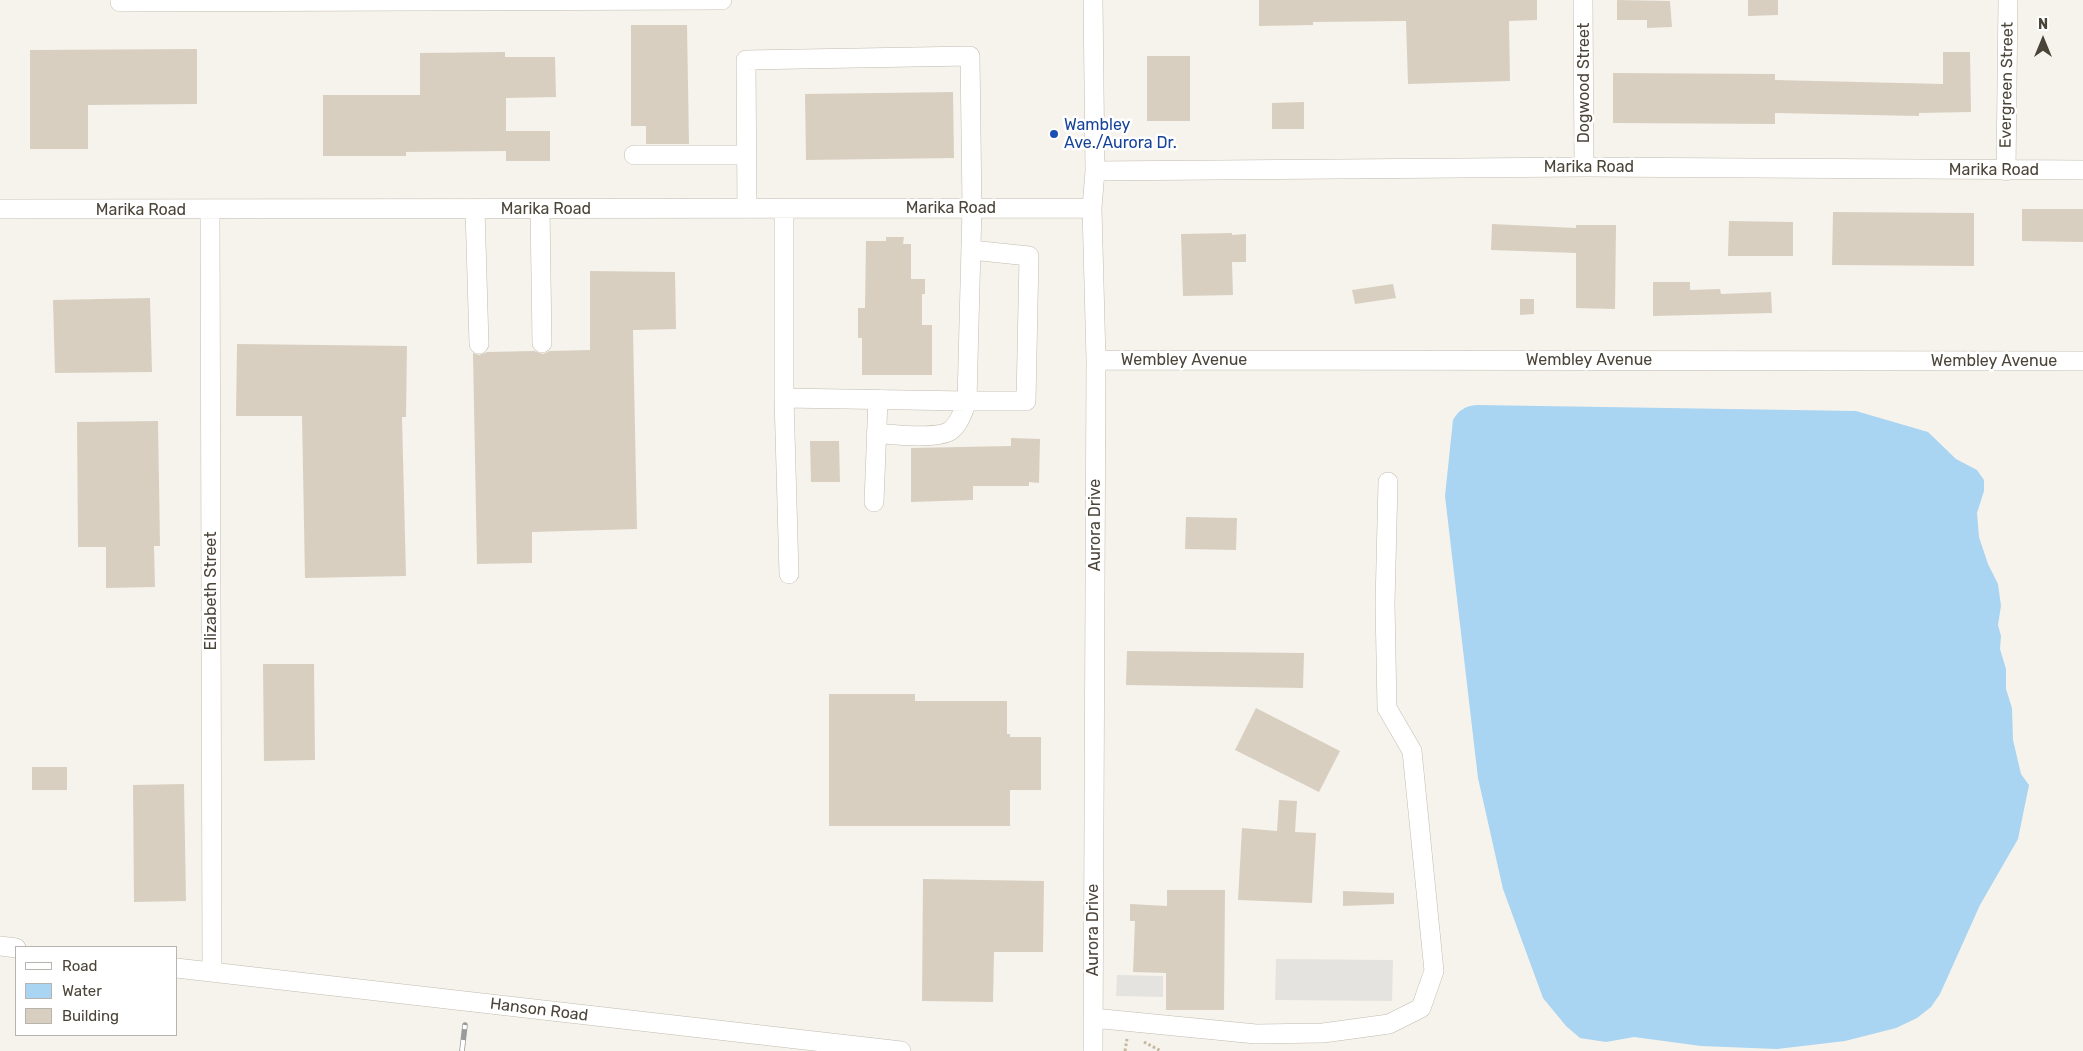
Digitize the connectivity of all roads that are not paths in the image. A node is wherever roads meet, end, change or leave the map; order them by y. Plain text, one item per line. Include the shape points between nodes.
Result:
1 (722, 0) edge
2 (1093, 0) edge
3 (1583, 0) edge
4 (2008, 0) edge
5 (120, 1) edge
6 (634, 155) dead end
7 (747, 155) junction
8 (1584, 167) junction
9 (2083, 170) edge
10 (1095, 171) junction
11 (2006, 171) junction
12 (972, 208) junction
13 (1092, 208) junction
14 (0, 209) edge
15 (476, 209) junction
16 (540, 209) junction
17 (747, 209) junction
18 (784, 209) junction
19 (210, 210) junction
20 (971, 250) junction
21 (542, 343) dead end
22 (479, 344) dead end
23 (1096, 360) junction
24 (2083, 361) edge
25 (784, 398) junction
26 (878, 400) junction
27 (967, 401) junction
28 (876, 433) junction
29 (1388, 482) dead end
30 (874, 502) dead end
31 (789, 574) dead end
32 (0, 946) edge
33 (15, 948) edge
34 (178, 968) edge
35 (212, 972) junction
36 (1093, 1018) junction
37 (901, 1051) edge
38 (1093, 1051) edge

1 - 5 street
2 - 10 street, Aurora Drive
3 - 8 street, Dogwood Street
4 - 11 street, Evergreen Street
6 - 7 street
7 - 12 street via 746,60 970,56
7 - 17 street
8 - 10 street, Marika Road
8 - 11 street, Marika Road
9 - 11 street, Marika Road
10 - 13 street, Aurora Drive
12 - 13 street, Marika Road
12 - 18 street, Marika Road
12 - 20 street
13 - 23 street, Aurora Drive
14 - 19 street, Marika Road
15 - 16 street, Marika Road
15 - 19 street, Marika Road
15 - 22 street
16 - 17 street, Marika Road
16 - 21 street
17 - 18 street, Marika Road
18 - 25 street
19 - 35 street, Elizabeth Street
20 - 27 street
20 - 27 street via 1029,256 1026,401
23 - 24 street, Wembley Avenue
23 - 36 street, Aurora Drive
25 - 26 street
25 - 31 street
26 - 27 street
26 - 28 street
27 - 28 street via 958,423 949,432 912,437
28 - 30 street
29 - 36 street via 1386,708 1412,751 1434,971 1421,1008 1389,1024 1323,1033 1256,1034
32 - 33 street
34 - 35 street, Hanson Road
35 - 37 street, Hanson Road
36 - 38 street, Aurora Drive

